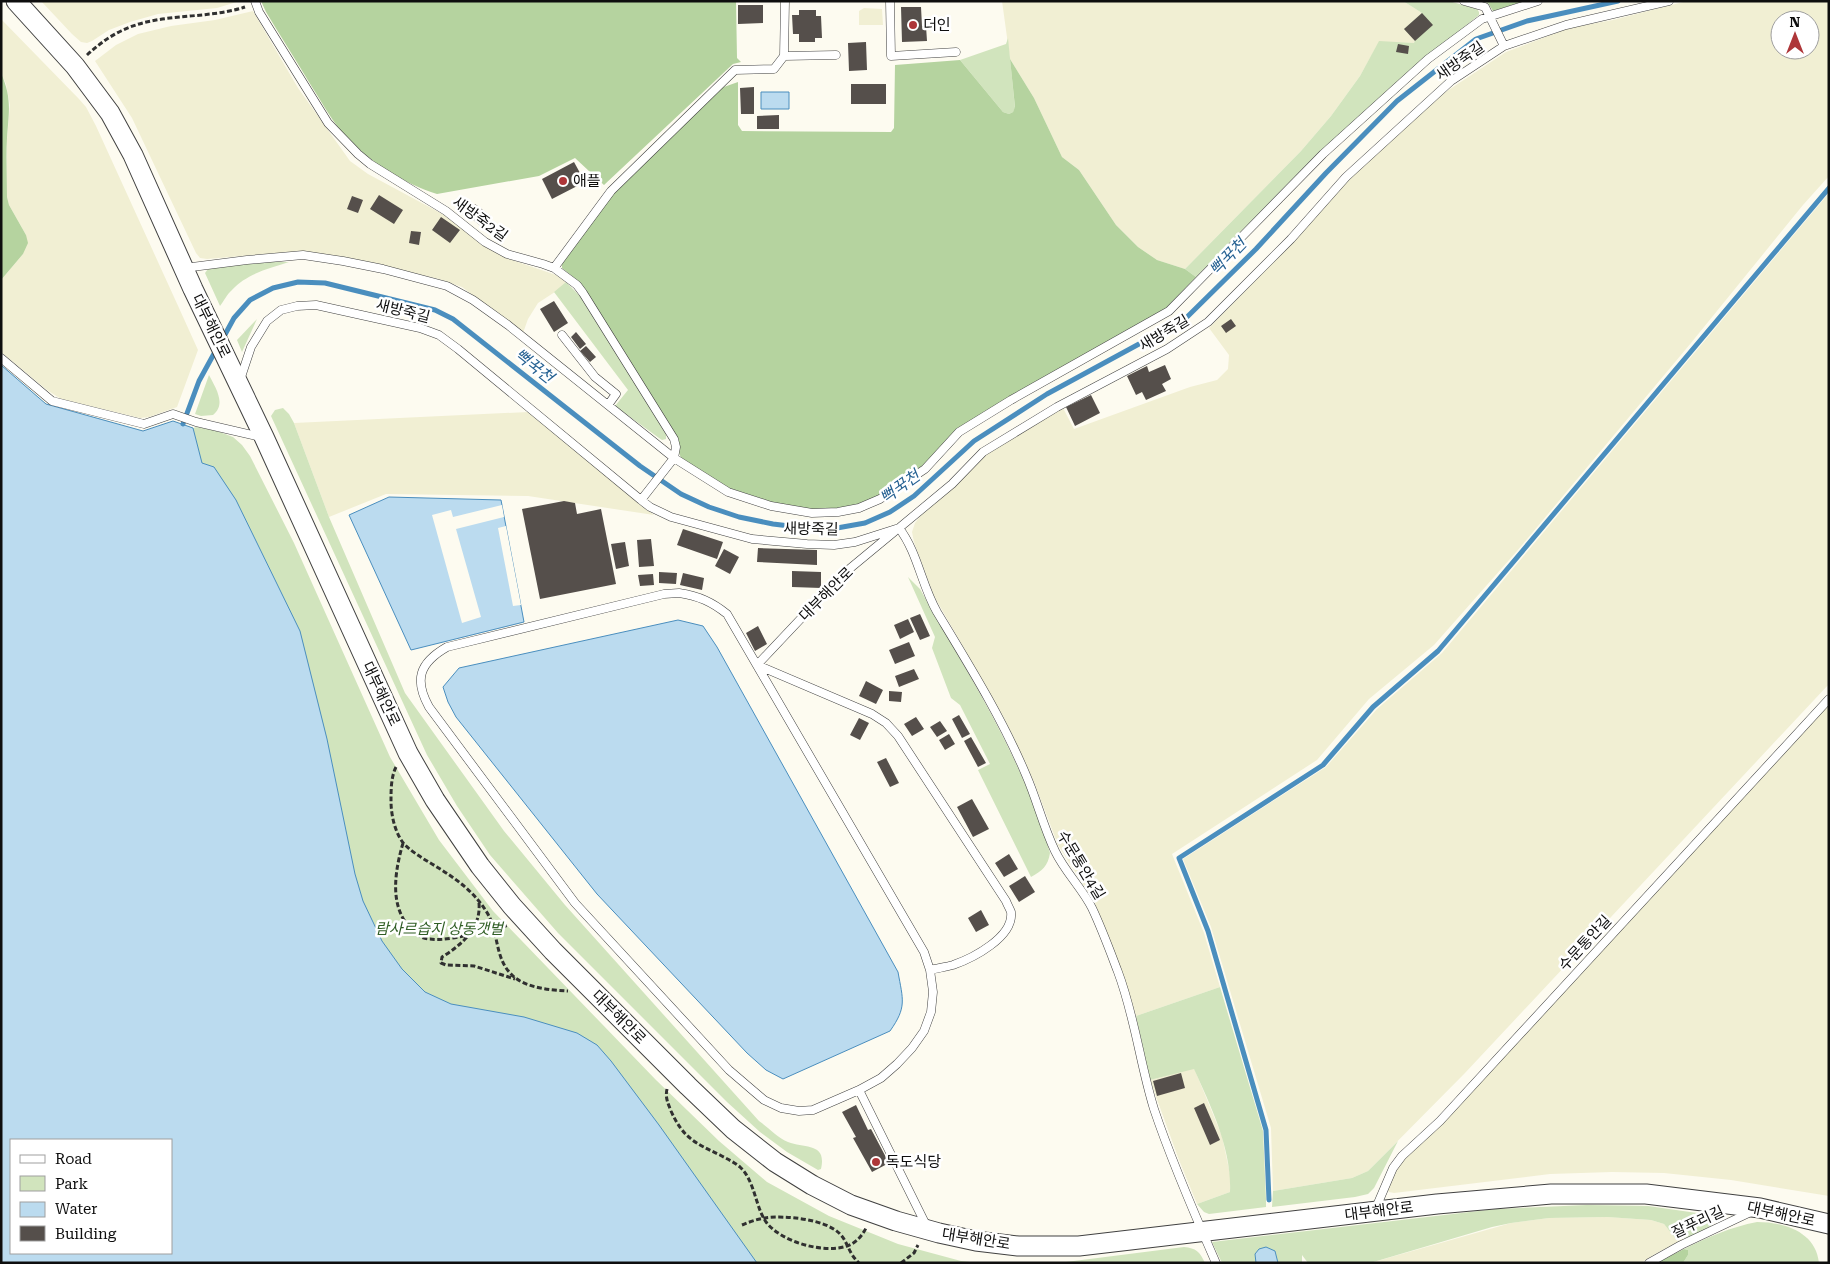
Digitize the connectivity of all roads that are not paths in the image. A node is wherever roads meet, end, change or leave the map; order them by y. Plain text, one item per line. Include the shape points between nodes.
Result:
1 (16, 1) edge
2 (785, 1) edge
3 (890, 1) edge
4 (1464, 1) edge
5 (1538, 1) edge
6 (1669, 1) edge
7 (255, 2) edge
8 (1491, 18) junction
9 (1504, 46) junction
10 (956, 52) dead end
11 (836, 55) dead end
12 (784, 56) junction
13 (184, 268) junction
14 (554, 268) junction
15 (562, 335) dead end
16 (1, 358) edge
17 (235, 377) junction
18 (608, 405) junction
19 (264, 438) junction
20 (672, 460) junction
21 (641, 500) junction
22 (899, 528) junction
23 (757, 666) junction
24 (1829, 699) edge
25 (930, 970) junction
26 (859, 1090) junction
27 (1760, 1208) junction
28 (1374, 1212) junction
29 (1829, 1224) edge
30 (1202, 1232) junction
31 (924, 1236) junction
32 (1216, 1263) edge
33 (1649, 1263) edge

1 - 13 street, 대부해안로 via 75,66 110,112
2 - 12 lane
3 - 10 lane via 891,56
4 - 8 lane via 1485,7
5 - 8 lane, 새방죽길
6 - 9 lane, 새방죽길 via 1566,25
7 - 14 lane, 새방죽2길 via 328,123 358,154 446,210 484,242 507,254
8 - 9 lane, 새방죽길
8 - 20 lane, 새방죽길 via 1482,19 1428,59 1323,154 1169,310 959,432 925,469 880,499 838,512 812,513 770,506 728,492
9 - 22 lane, 새방죽길 via 1451,81 1346,177 1291,239 1208,322 1167,349 983,452 952,484
11 - 12 lane
12 - 14 lane via 774,70 735,70 611,190
13 - 17 street, 대부해안로
13 - 18 lane, 새방죽길 via 303,255 343,260 447,286 508,325
14 - 20 lane, 새방죽2길 via 583,293 674,439 676,447
15 - 18 lane via 595,377 616,394
16 - 19 lane via 52,400 144,424 174,414
17 - 19 street, 대부해안로
17 - 21 lane, 새방죽길 via 260,330 273,315 288,308 316,305 420,328 439,335 458,349
18 - 20 lane, 새방죽길
19 - 31 street, 대부해안로 via 408,753 435,800 512,906 553,951 733,1129 775,1162 835,1197 896,1221
20 - 21 lane
21 - 22 lane, 새방죽길 via 671,517 738,536 774,542 834,545
22 - 23 lane, 대부해안로 via 842,576
22 - 30 lane, 수문통안4길 via 911,547 934,606 1016,752 1055,853 1092,909 1130,1010 1154,1108
23 - 25 lane via 924,952
23 - 25 lane via 872,714 886,723 898,736 1006,901 1011,912 1009,924 990,946 952,965
23 - 26 lane via 727,614 698,596 680,593 664,594 447,647 426,664 420,677 422,694 429,707 575,903 730,1070 764,1100 781,1108 799,1111 813,1110
24 - 28 lane, 수문통안길 via 1440,1121 1402,1156 1393,1168
25 - 26 lane via 933,992 931,1012 924,1031 897,1064 881,1078
26 - 31 lane, 대부해안로
27 - 28 street, 대부해안로 via 1646,1194 1551,1194
27 - 29 street, 대부해안로
27 - 33 lane, 잘푸리길
28 - 30 street, 대부해안로
30 - 31 street, 대부해안로 via 1079,1246 1018,1246
30 - 32 lane

